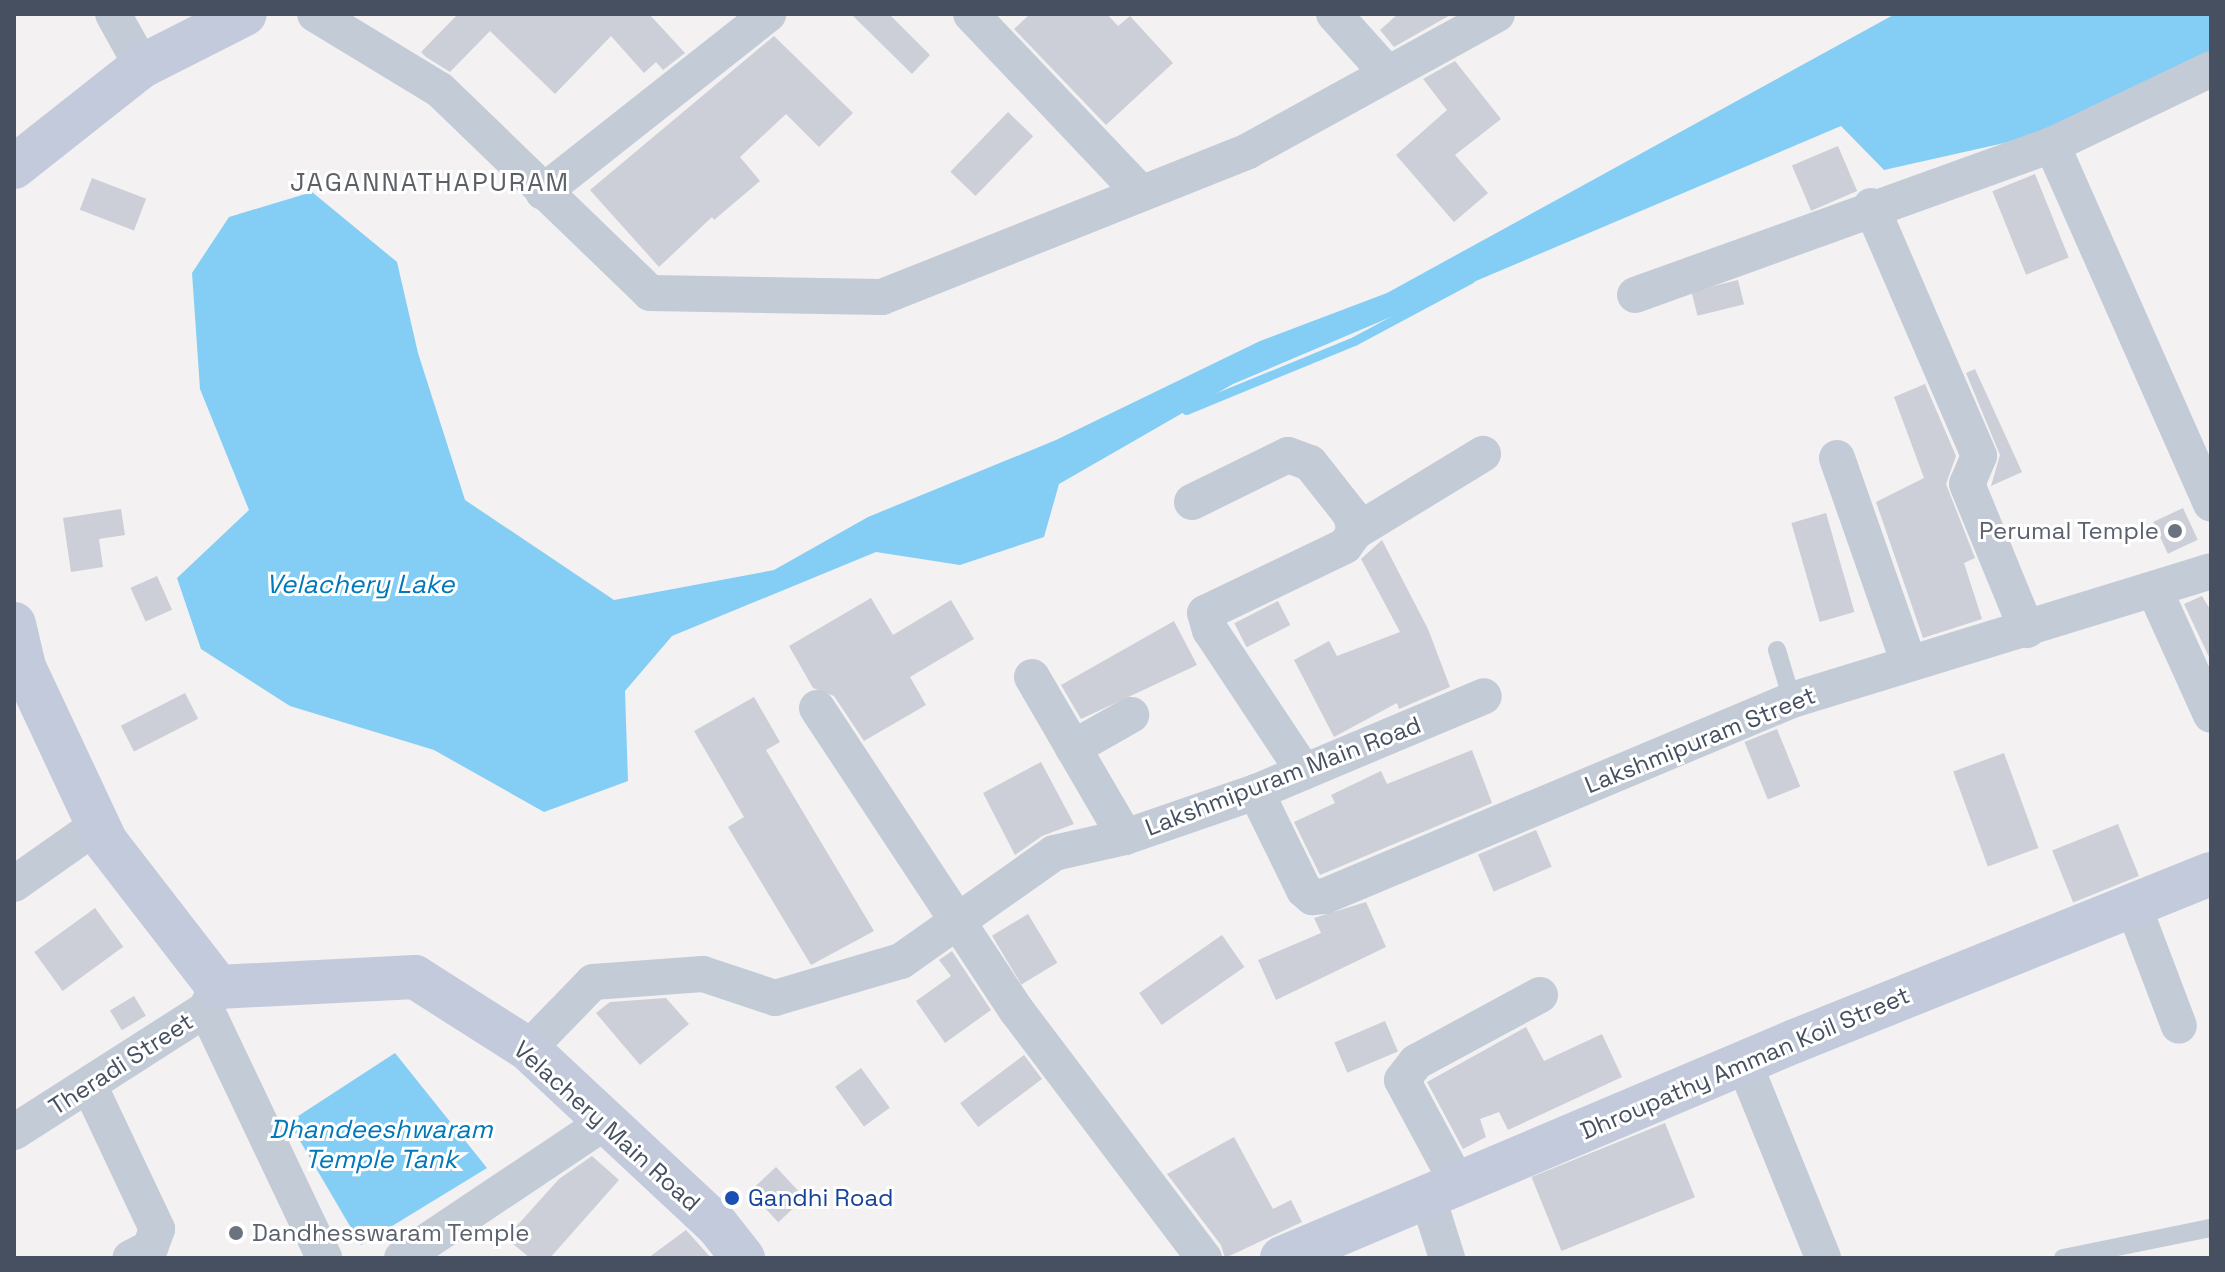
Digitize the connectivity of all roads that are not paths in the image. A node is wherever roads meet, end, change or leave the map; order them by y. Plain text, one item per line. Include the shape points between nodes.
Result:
1 (113, 14) edge
2 (245, 14) edge
3 (315, 14) edge
4 (768, 14) edge
5 (971, 14) edge
6 (1334, 14) edge
7 (1497, 14) edge
8 (142, 66) junction
9 (2211, 69) edge
10 (1387, 73) junction
11 (2052, 145) junction
12 (14, 167) edge
13 (1139, 191) junction
14 (543, 192) junction
15 (1871, 206) junction
16 (1635, 295) dead end
17 (1483, 454) dead end
18 (1837, 458) dead end
19 (1192, 502) dead end
20 (2211, 503) edge
21 (1355, 532) junction
22 (2211, 571) edge
23 (2155, 591) junction
24 (14, 624) edge
25 (2027, 630) junction
26 (1777, 650) dead end
27 (1908, 661) junction
28 (19, 668) edge
29 (1032, 677) dead end
30 (1484, 696) dead end
31 (1792, 700) junction
32 (817, 708) dead end
33 (1131, 715) dead end
34 (2211, 715) edge
35 (1073, 748) junction
36 (1304, 772) junction
37 (1256, 792) junction
38 (98, 825) junction
39 (1125, 837) junction
40 (2211, 874) edge
41 (14, 884) edge
42 (2133, 905) junction
43 (956, 922) junction
44 (1540, 995) dead end
45 (212, 998) junction
46 (2179, 1026) dead end
47 (528, 1049) junction
48 (1744, 1063) junction
49 (90, 1087) junction
50 (607, 1121) junction
51 (14, 1132) edge
52 (1443, 1191) junction
53 (2211, 1228) edge
54 (140, 1253) edge
55 (324, 1258) edge
56 (402, 1258) edge
57 (743, 1258) edge
58 (1204, 1258) edge
59 (1282, 1258) edge
60 (1447, 1258) edge
61 (1823, 1258) edge
62 (2063, 1258) edge

1 - 8 street
2 - 8 street
3 - 14 street via 440,90
4 - 14 street
5 - 13 street
6 - 10 street
7 - 10 street
8 - 12 street
9 - 11 street
10 - 13 street via 1248,151
11 - 15 street
11 - 20 street
13 - 14 street via 882,297 650,293
15 - 16 street
15 - 25 street via 1979,456 1967,484
17 - 21 street
18 - 27 street
19 - 21 street via 1277,459 1303,457 1351,515
21 - 36 street via 1345,546 1205,613 1210,630
22 - 23 street, Lakshmipuram Street
23 - 25 street, Lakshmipuram Street
23 - 34 street
24 - 28 street
25 - 27 street, Lakshmipuram Street
26 - 31 lane
27 - 31 street, Lakshmipuram Street
28 - 38 street
29 - 35 street
30 - 36 street, Lakshmipuram Main Road
31 - 37 street, Lakshmipuram Street via 1325,896 1312,897 1304,890
32 - 43 street
33 - 35 street
35 - 39 street
36 - 37 street, Lakshmipuram Main Road
37 - 39 street, Lakshmipuram Main Road
38 - 41 street
38 - 45 street
39 - 43 street, Lakshmipuram Main Road via 1054,853
40 - 42 street, Dhroupathy Amman Koil Street
42 - 46 street
42 - 48 street, Dhroupathy Amman Koil Street
43 - 47 street, Lakshmipuram Main Road via 901,961 775,998 703,974 593,982
43 - 58 street
44 - 52 street via 1416,1062 1402,1080
45 - 47 street, Velachery Main Road via 415,977
45 - 49 street, Theradi Street
45 - 55 street
47 - 50 street, Velachery Main Road
48 - 52 street, Dhroupathy Amman Koil Street
48 - 61 street
49 - 51 street, Theradi Street
49 - 54 street via 154,1219 157,1238
50 - 56 street
50 - 57 street, Velachery Main Road via 717,1225
52 - 59 street, Dhroupathy Amman Koil Street
52 - 60 street
53 - 62 lane

